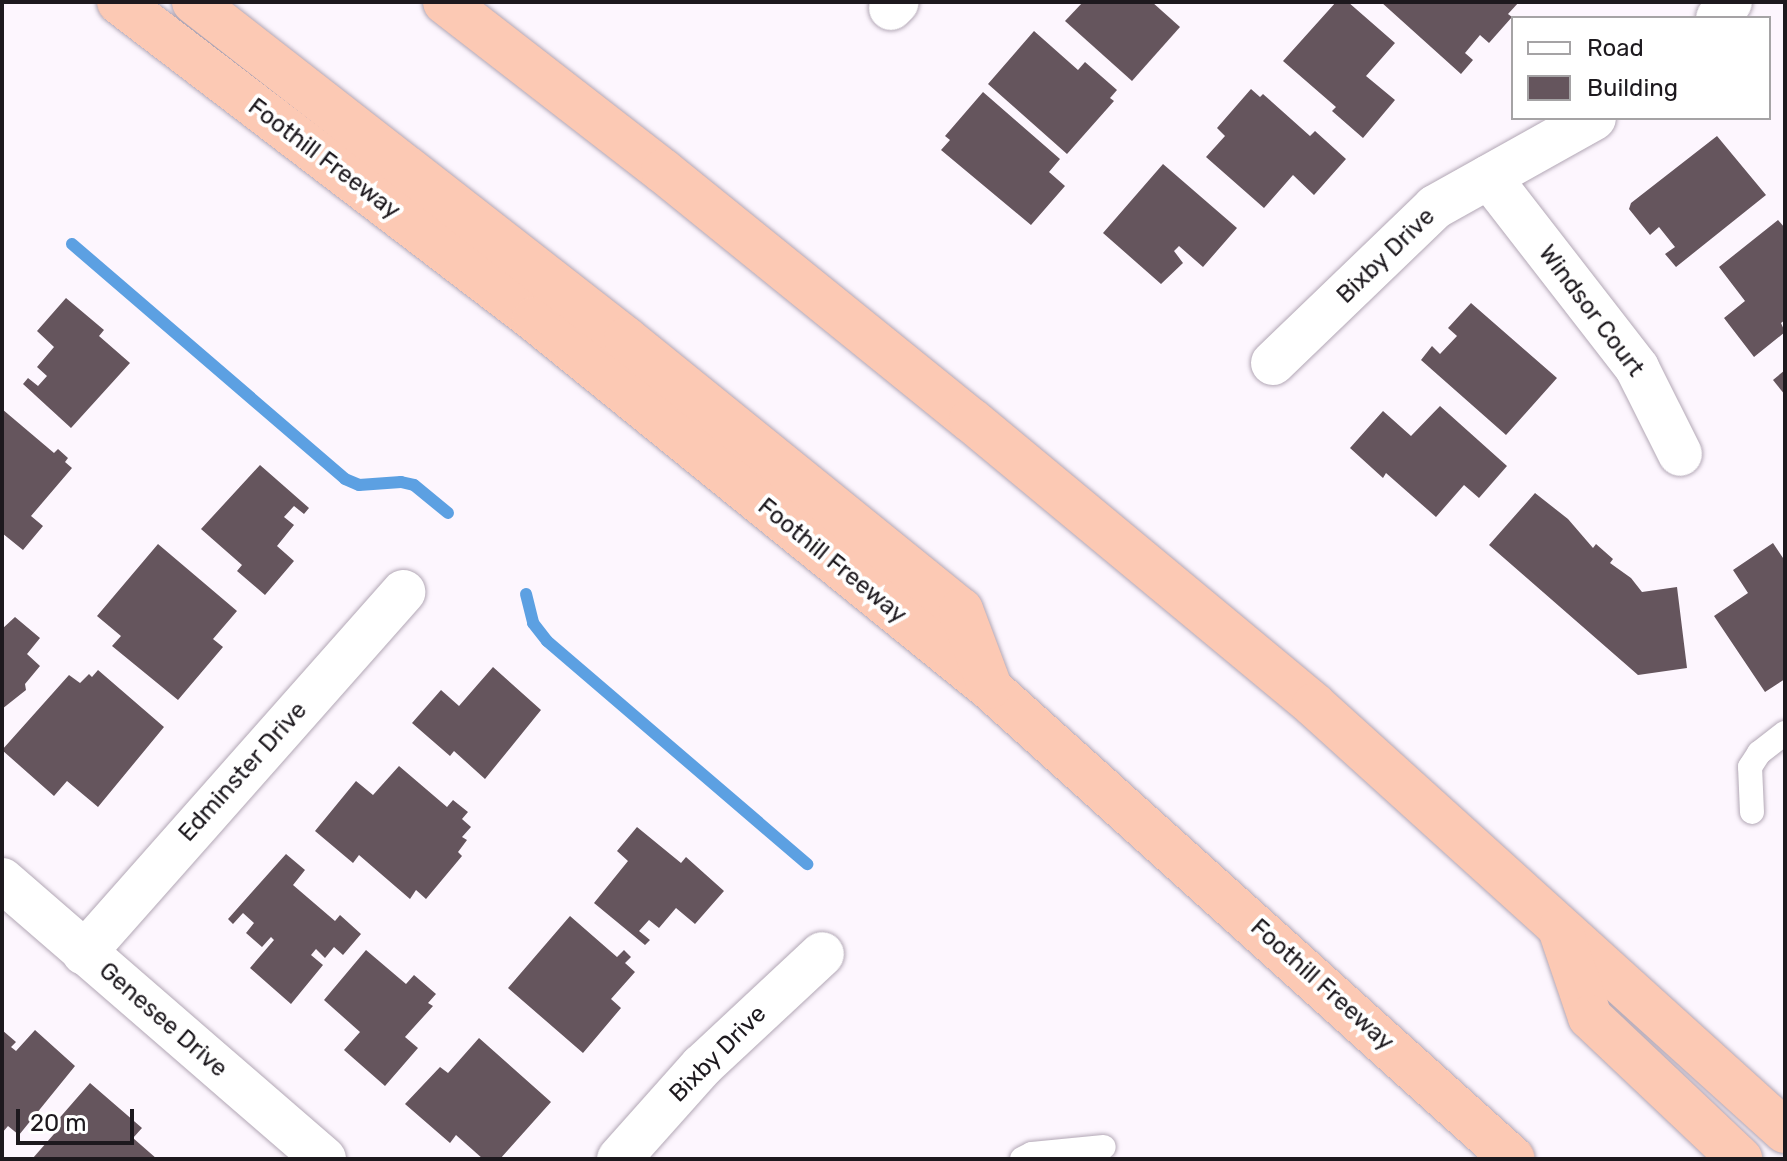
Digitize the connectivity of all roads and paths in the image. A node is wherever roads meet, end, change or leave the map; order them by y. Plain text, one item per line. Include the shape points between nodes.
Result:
1 (119, 2) edge
2 (194, 2) edge
3 (445, 2) edge
4 (1590, 120) edge
5 (1489, 177) junction
6 (1273, 363) dead end
7 (1680, 454) dead end
8 (403, 592) dead end
9 (991, 689) junction
10 (1785, 733) edge
11 (1752, 812) dead end
12 (2, 880) edge
13 (1559, 927) junction
14 (84, 953) junction
15 (822, 954) dead end
16 (1785, 1131) edge
17 (1104, 1147) dead end
18 (324, 1159) edge
19 (619, 1159) edge
20 (1022, 1159) edge
21 (1513, 1159) edge
22 (1740, 1159) edge

1 - 9 highway, Foothill Freeway via 534,319
2 - 9 highway via 626,339 961,610
3 - 13 highway via 971,420 1314,705
4 - 5 street, Bixby Drive
5 - 6 street, Bixby Drive via 1435,207
5 - 7 street, Windsor Court via 1637,368
8 - 14 street, Edminster Drive
9 - 21 highway, Foothill Freeway
10 - 11 lane via 1750,767
12 - 14 street, Genesee Drive
13 - 16 highway
13 - 22 highway via 1590,1017
14 - 18 street, Genesee Drive
15 - 19 street, Bixby Drive via 702,1066
17 - 20 lane

